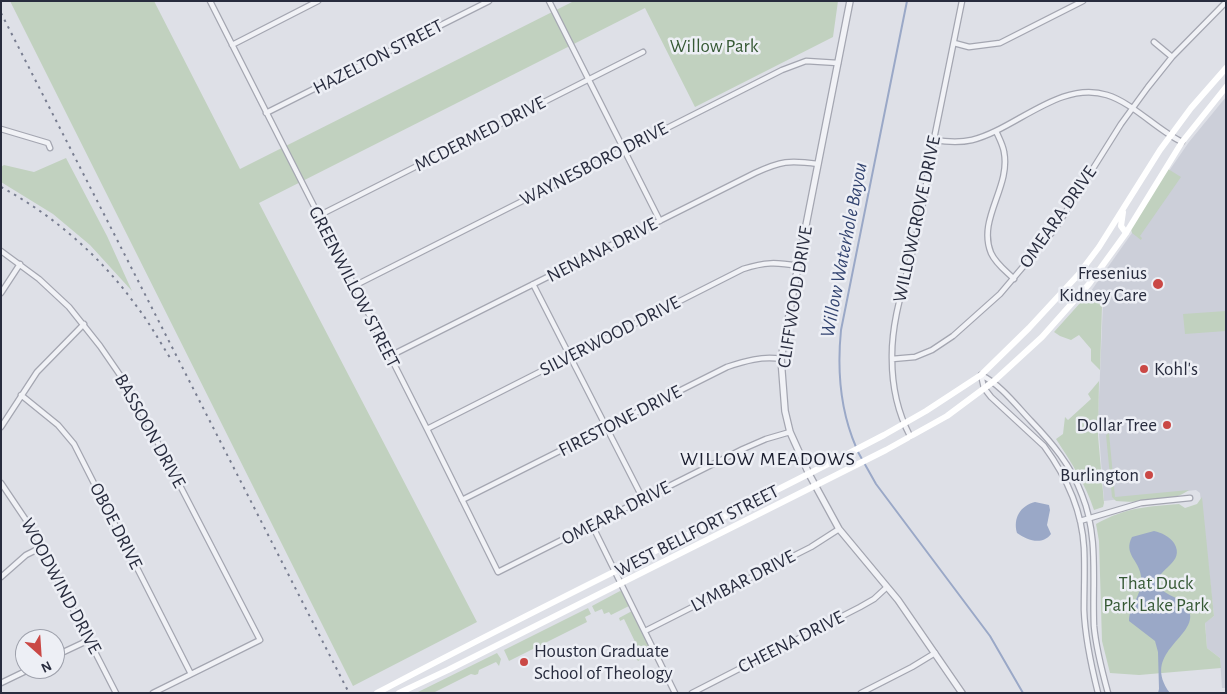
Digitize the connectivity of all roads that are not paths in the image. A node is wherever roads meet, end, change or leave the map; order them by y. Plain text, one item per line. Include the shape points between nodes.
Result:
1 (210, 1) edge
2 (318, 1) edge
3 (489, 1) edge
4 (549, 1) edge
5 (850, 1) edge
6 (962, 1) edge
7 (1082, 1) edge
8 (1226, 2) edge
9 (1154, 42) dead end
10 (954, 43) junction
11 (232, 45) junction
12 (643, 52) dead end
13 (1172, 58) junction
14 (838, 63) junction
15 (1226, 68) edge
16 (588, 79) junction
17 (1215, 79) junction
18 (1225, 87) edge
19 (1132, 109) junction
20 (266, 114) junction
21 (1, 129) edge
22 (996, 131) junction
23 (1170, 137) junction
24 (934, 140) junction
25 (1182, 142) junction
26 (50, 148) dead end
27 (624, 149) junction
28 (818, 164) junction
29 (1127, 202) junction
30 (318, 216) junction
31 (660, 221) junction
32 (1126, 233) junction
33 (1, 251) edge
34 (20, 264) junction
35 (798, 266) junction
36 (1078, 275) junction
37 (1014, 279) junction
38 (533, 284) junction
39 (1089, 284) junction
40 (354, 286) junction
41 (1, 293) edge
42 (84, 324) junction
43 (390, 356) junction
44 (570, 356) junction
45 (781, 359) junction
46 (892, 359) junction
47 (981, 375) junction
48 (994, 382) junction
49 (984, 388) junction
50 (21, 395) junction
51 (904, 424) junction
52 (1, 427) edge
53 (606, 428) junction
54 (427, 429) junction
55 (790, 432) junction
56 (910, 436) junction
57 (1050, 440) junction
58 (1044, 446) junction
59 (809, 474) junction
60 (1, 483) edge
61 (816, 486) junction
62 (1190, 498) dead end
63 (642, 499) junction
64 (462, 500) junction
65 (1090, 518) junction
66 (1080, 521) junction
67 (713, 522) junction
68 (592, 525) junction
69 (839, 529) junction
70 (720, 534) junction
71 (42, 547) junction
72 (498, 572) joint
73 (615, 572) junction
74 (1084, 572) junction
75 (1094, 572) junction
76 (1, 577) edge
77 (620, 583) junction
78 (887, 587) junction
79 (644, 631) junction
80 (492, 633) junction
81 (89, 640) junction
82 (498, 645) junction
83 (65, 651) edge
84 (935, 653) junction
85 (191, 674) junction
86 (15, 676) edge
87 (1, 683) edge
88 (1106, 687) junction
89 (1098, 691) edge
90 (116, 693) edge
91 (154, 693) edge
92 (377, 693) edge
93 (399, 693) edge
94 (675, 693) edge
95 (692, 693) edge
96 (861, 693) edge
97 (962, 693) edge
98 (1108, 693) edge

1 - 11 street, GREENWILLOW STREET
2 - 11 street
3 - 20 street, HAZELTON STREET
4 - 16 street
5 - 14 street, CLIFFWOOD DRIVE
6 - 10 street, WILLOWGROVE DRIVE
7 - 10 street via 1000,43 969,47
8 - 13 street, OMEARA DRIVE
9 - 13 street
10 - 24 street, WILLOWGROVE DRIVE
11 - 20 street, GREENWILLOW STREET
12 - 16 street, MCDERMED DRIVE
13 - 19 street, OMEARA DRIVE
14 - 27 street, WAYNESBORO DRIVE via 813,61 796,64
14 - 28 street, CLIFFWOOD DRIVE
15 - 17 main road, WEST BELLFORT STREET
16 - 27 street
16 - 30 street, MCDERMED DRIVE
17 - 18 main road
17 - 23 main road, WEST BELLFORT STREET
18 - 25 main road, WEST BELLFORT STREET
19 - 22 street via 1098,93 1076,93
19 - 23 street
19 - 37 street, OMEARA DRIVE via 1063,217
20 - 30 street, GREENWILLOW STREET
21 - 26 street via 48,144
22 - 24 street via 970,140
22 - 37 street via 1005,153 1004,171 988,225 988,240 996,261
23 - 25 street
23 - 29 main road, WEST BELLFORT STREET
24 - 46 street, WILLOWGROVE DRIVE via 917,233 904,280
25 - 32 main road, WEST BELLFORT STREET
27 - 31 street
27 - 40 street, WAYNESBORO DRIVE
28 - 31 street, NENANA DRIVE via 790,161 772,165
28 - 35 street, CLIFFWOOD DRIVE
29 - 32 main road via 1121,222
29 - 36 main road, WEST BELLFORT STREET
30 - 40 street, GREENWILLOW STREET
31 - 38 street, NENANA DRIVE
32 - 39 main road, WEST BELLFORT STREET
33 - 34 street, BASSOON DRIVE
34 - 41 street
34 - 42 street, BASSOON DRIVE
35 - 44 street, SILVERWOOD DRIVE via 775,262 744,269
35 - 45 street, CLIFFWOOD DRIVE
36 - 39 main road
36 - 47 main road, WEST BELLFORT STREET
37 - 46 street, OMEARA DRIVE via 984,310 942,344 914,357
38 - 43 street, NENANA DRIVE
38 - 44 street
39 - 48 main road, WEST BELLFORT STREET via 1042,337
40 - 43 street, GREENWILLOW STREET
42 - 50 street via 50,357
42 - 85 street, BASSOON DRIVE via 131,390 260,640
43 - 54 street, GREENWILLOW STREET
44 - 53 street
44 - 54 street, SILVERWOOD DRIVE
45 - 53 street, FIRESTONE DRIVE via 746,360 727,367
45 - 55 street, CLIFFWOOD DRIVE
46 - 51 street, WILLOWGROVE DRIVE
47 - 48 street
47 - 49 street
47 - 51 main road, WEST BELLFORT STREET
48 - 49 main road, WEST BELLFORT STREET
48 - 57 street
49 - 56 main road, WEST BELLFORT STREET via 947,416
49 - 58 street
50 - 52 street
50 - 85 street, OBOE DRIVE via 58,425 74,444
51 - 56 street, WILLOWGROVE DRIVE
51 - 59 main road, WEST BELLFORT STREET
53 - 63 street
53 - 64 street, FIRESTONE DRIVE
54 - 64 street, GREENWILLOW STREET
55 - 59 street, CLIFFWOOD DRIVE
55 - 63 street, OMEARA DRIVE via 743,449
56 - 61 main road, WEST BELLFORT STREET
57 - 58 street
57 - 65 street via 1074,475
58 - 66 street via 1061,470
59 - 61 street, CLIFFWOOD DRIVE
59 - 67 main road, WEST BELLFORT STREET
60 - 71 street, WOODWIND DRIVE
61 - 69 street, CLIFFWOOD DRIVE
61 - 70 main road, WEST BELLFORT STREET
62 - 65 street via 1141,502
63 - 68 street, OMEARA DRIVE
64 - 72 street, GREENWILLOW STREET
65 - 66 street
65 - 75 street
66 - 74 street
67 - 70 main road
67 - 73 main road, WEST BELLFORT STREET
68 - 72 street, OMEARA DRIVE
68 - 73 street
69 - 78 street, CLIFFWOOD DRIVE
69 - 79 street, LYMBAR DRIVE via 811,547
70 - 77 main road, WEST BELLFORT STREET
71 - 76 street
71 - 81 street, WOODWIND DRIVE
73 - 77 street
73 - 80 main road, WEST BELLFORT STREET
74 - 75 street
74 - 89 street via 1088,648
75 - 88 street via 1095,634
77 - 79 street
77 - 82 main road, WEST BELLFORT STREET
78 - 84 street, CLIFFWOOD DRIVE
78 - 95 street, CHEENA DRIVE via 860,607
79 - 94 street
80 - 82 main road
80 - 92 main road, WEST BELLFORT STREET
81 - 83 street
81 - 90 street, WOODWIND DRIVE
82 - 93 main road, WEST BELLFORT STREET
84 - 96 street
84 - 97 street, CLIFFWOOD DRIVE
85 - 91 street
86 - 87 street
88 - 89 street
88 - 98 street

